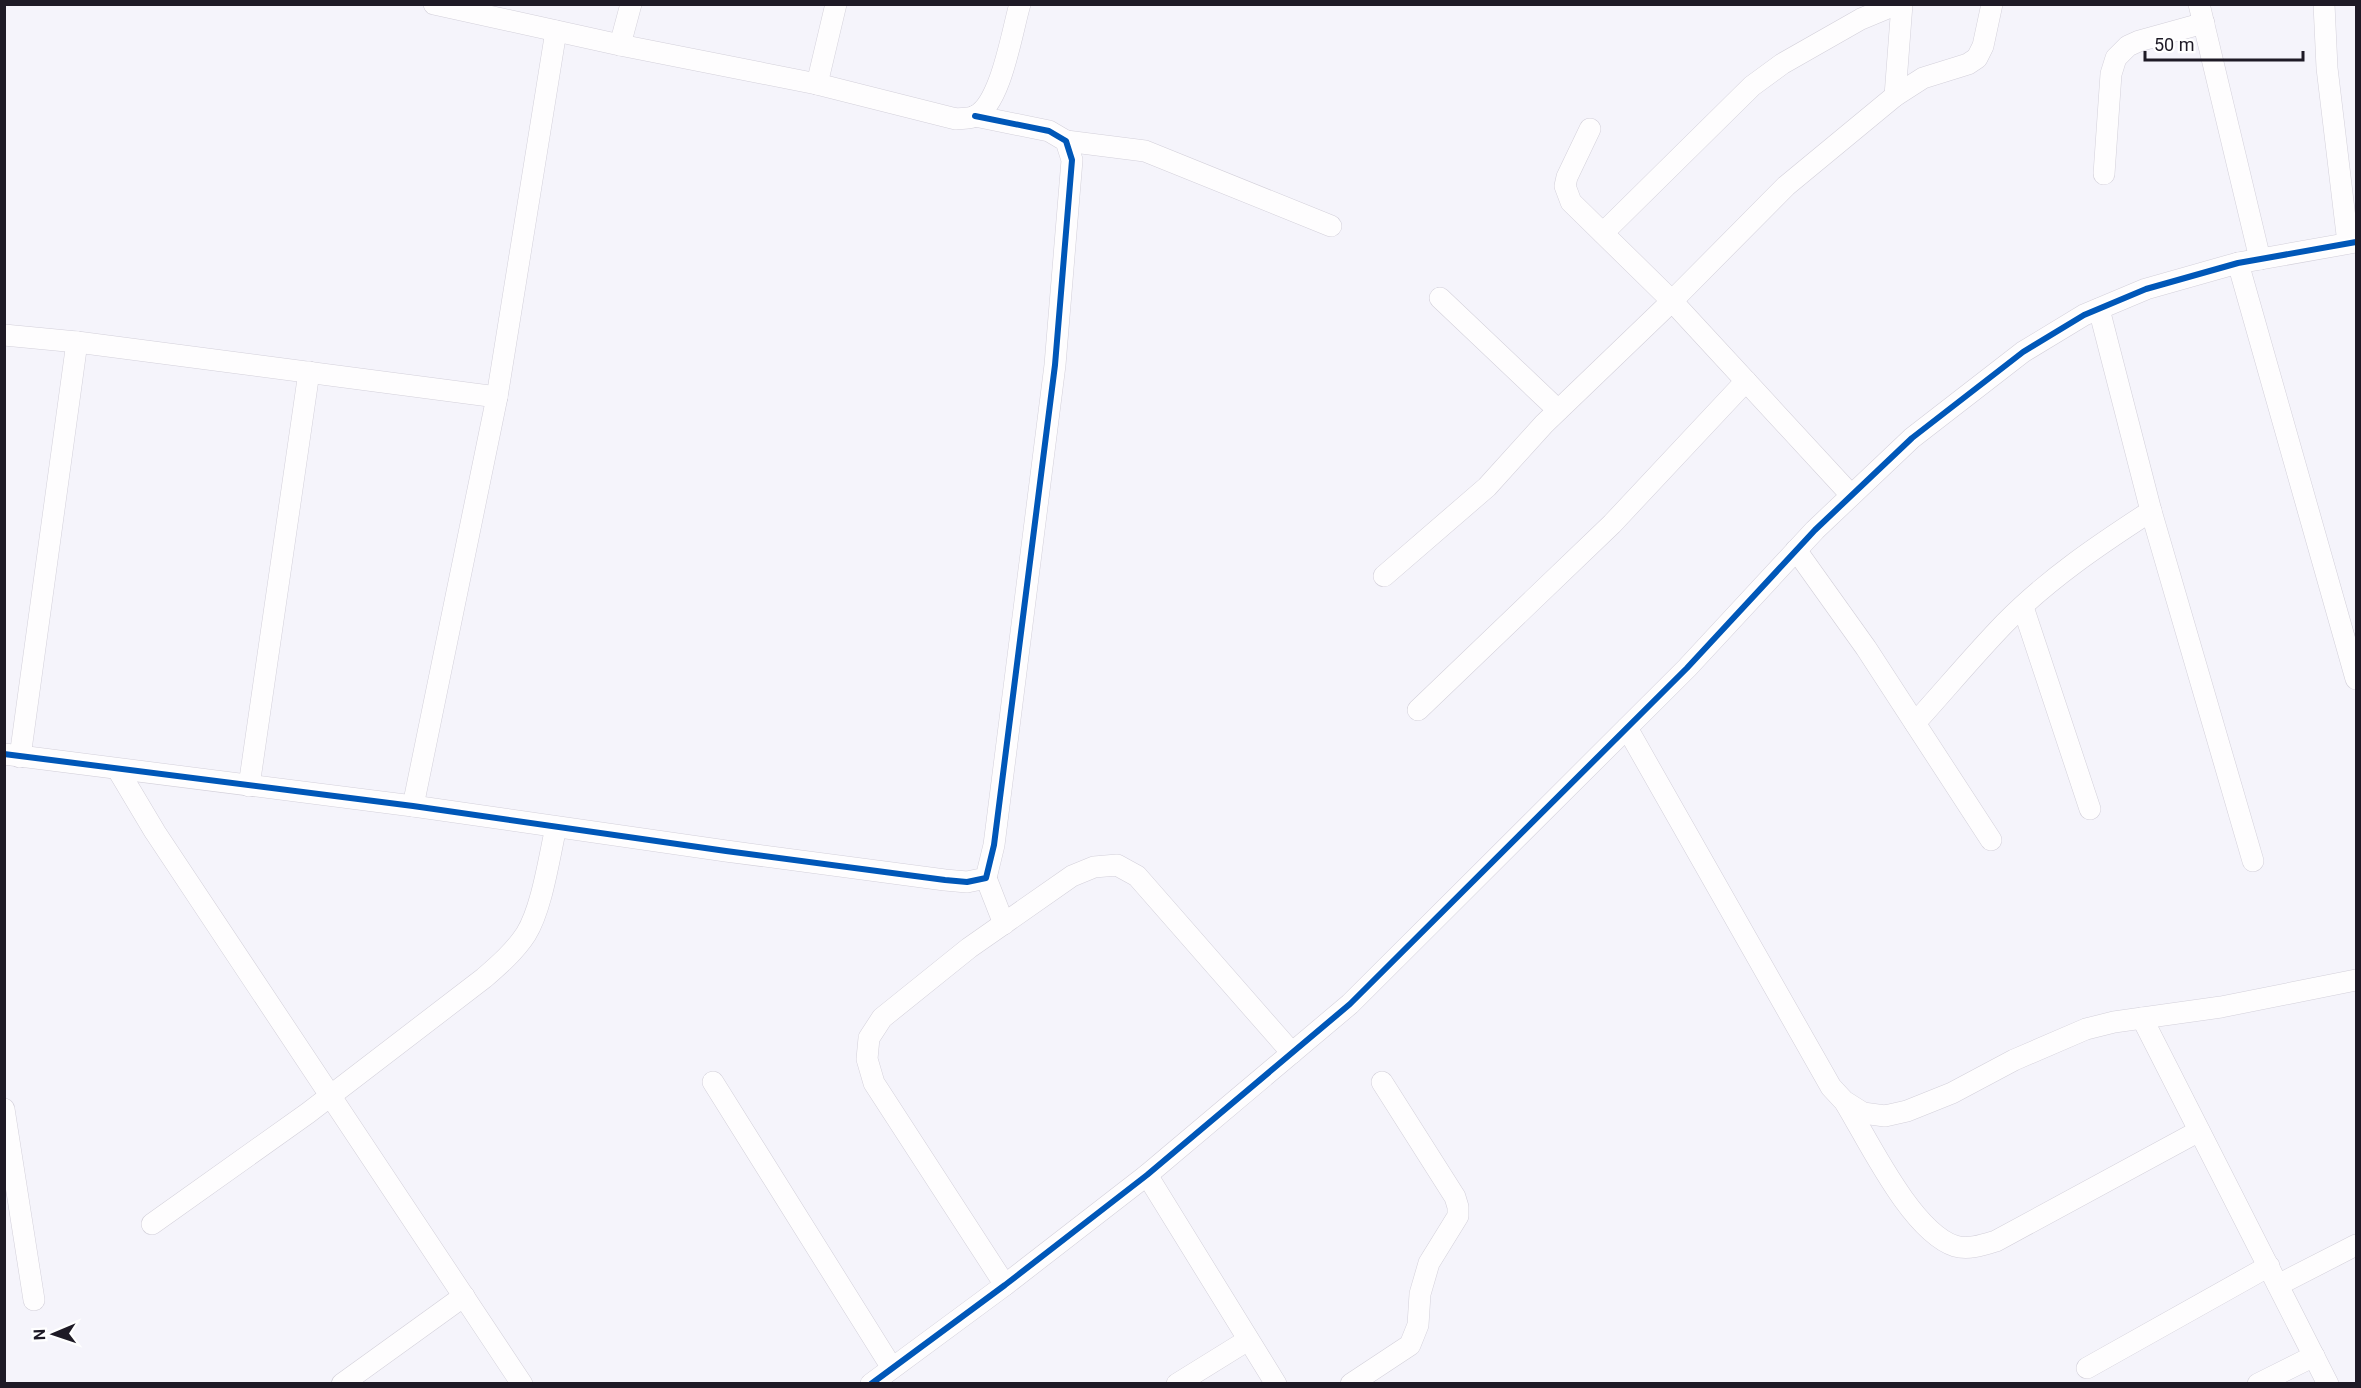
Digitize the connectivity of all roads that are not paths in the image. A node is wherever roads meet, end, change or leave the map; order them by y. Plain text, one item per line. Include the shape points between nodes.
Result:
1 (434, 4) edge
2 (631, 4) edge
3 (836, 4) edge
4 (1020, 4) edge
5 (1899, 4) edge
6 (1992, 4) edge
7 (2324, 4) edge
8 (2201, 14) edge
9 (556, 32) junction
10 (620, 45) junction
11 (817, 84) junction
12 (1895, 96) junction
13 (975, 116) junction
14 (1590, 129) dead end
15 (1066, 141) junction
16 (2104, 174) dead end
17 (1331, 226) dead end
18 (1603, 233) junction
19 (2352, 242) edge
20 (2260, 259) junction
21 (2238, 263) junction
22 (1440, 298) dead end
23 (1672, 301) junction
24 (2099, 309) junction
25 (4, 335) edge
26 (77, 342) junction
27 (309, 372) junction
28 (1746, 381) junction
29 (497, 397) junction
30 (1558, 410) junction
31 (1851, 495) junction
32 (2151, 510) junction
33 (1796, 550) junction
34 (1384, 576) dead end
35 (2023, 607) junction
36 (2356, 678) edge
37 (1418, 710) dead end
38 (1916, 723) junction
39 (1627, 728) junction
40 (12, 755) edge
41 (118, 770) junction
42 (249, 786) junction
43 (413, 806) junction
44 (2090, 809) dead end
45 (556, 827) junction
46 (1991, 840) dead end
47 (2253, 861) dead end
48 (986, 878) junction
49 (1004, 924) junction
50 (2356, 980) edge
51 (2142, 1018) junction
52 (1292, 1053) junction
53 (713, 1082) dead end
54 (1382, 1082) dead end
55 (332, 1095) junction
56 (1844, 1101) junction
57 (4, 1108) edge
58 (2199, 1131) junction
59 (1147, 1175) junction
60 (152, 1224) dead end
61 (2356, 1245) edge
62 (2269, 1266) junction
63 (1005, 1285) junction
64 (2278, 1285) junction
65 (464, 1296) junction
66 (34, 1300) dead end
67 (1248, 1340) junction
68 (2314, 1356) junction
69 (892, 1368) junction
70 (2087, 1368) dead end
71 (342, 1383) edge
72 (522, 1383) edge
73 (871, 1383) edge
74 (1177, 1383) edge
75 (1276, 1383) edge
76 (1352, 1383) edge
77 (2258, 1383) edge
78 (2328, 1383) edge

1 - 9 street
2 - 10 street
3 - 11 street
4 - 13 street via 998,86 989,103
5 - 12 street
5 - 18 street via 1792,58 1752,86
6 - 12 street via 1977,58 1923,78
7 - 19 street via 2327,68
8 - 16 street via 2128,46 2116,58 2111,75
8 - 20 street
9 - 10 street
9 - 29 street
10 - 11 street
11 - 13 street via 956,118
12 - 23 street via 1786,186
13 - 15 street via 1049,131
14 - 18 street via 1565,186 1571,202
15 - 17 street via 1145,152
15 - 48 street via 1072,160 1055,365 994,845
18 - 23 street
19 - 20 street
20 - 21 street
21 - 24 street via 2146,289
21 - 36 street
22 - 30 street
23 - 28 street
23 - 30 street
24 - 31 street via 2023,352 1912,438
24 - 32 street
25 - 26 street
26 - 27 street
26 - 40 street
27 - 29 street
27 - 42 street
28 - 31 street
28 - 37 street via 1612,524
29 - 43 street
30 - 34 street via 1487,487
31 - 33 street
32 - 35 street via 2043,588
32 - 47 street
33 - 38 street
33 - 39 street
35 - 38 street
35 - 44 street
38 - 46 street
39 - 52 street via 1396,960
39 - 56 street via 1831,1087
40 - 41 street
41 - 42 street
41 - 55 street via 155,832
42 - 43 street
43 - 45 street
45 - 48 street via 945,880 967,882
45 - 55 street via 533,916 526,933 507,957
48 - 49 street
49 - 52 street via 1072,876 1094,867 1117,865 1137,876
49 - 63 street via 882,1018 869,1038 867,1059 874,1083
50 - 51 street
51 - 56 street via 2086,1029 1907,1111 1885,1116 1863,1113
51 - 58 street
52 - 59 street
53 - 69 street
54 - 76 street via 1455,1197 1458,1216 1429,1263 1420,1294 1418,1326 1410,1345
55 - 60 street
55 - 65 street
56 - 58 street via 1912,1211 1933,1233 1956,1246 1996,1241
57 - 66 street
58 - 62 street
59 - 63 street
59 - 67 street
61 - 64 street
62 - 64 street
62 - 70 street
63 - 69 street
64 - 68 street
65 - 71 street
65 - 72 street
67 - 74 street
67 - 75 street
68 - 77 street
68 - 78 street
69 - 73 street

